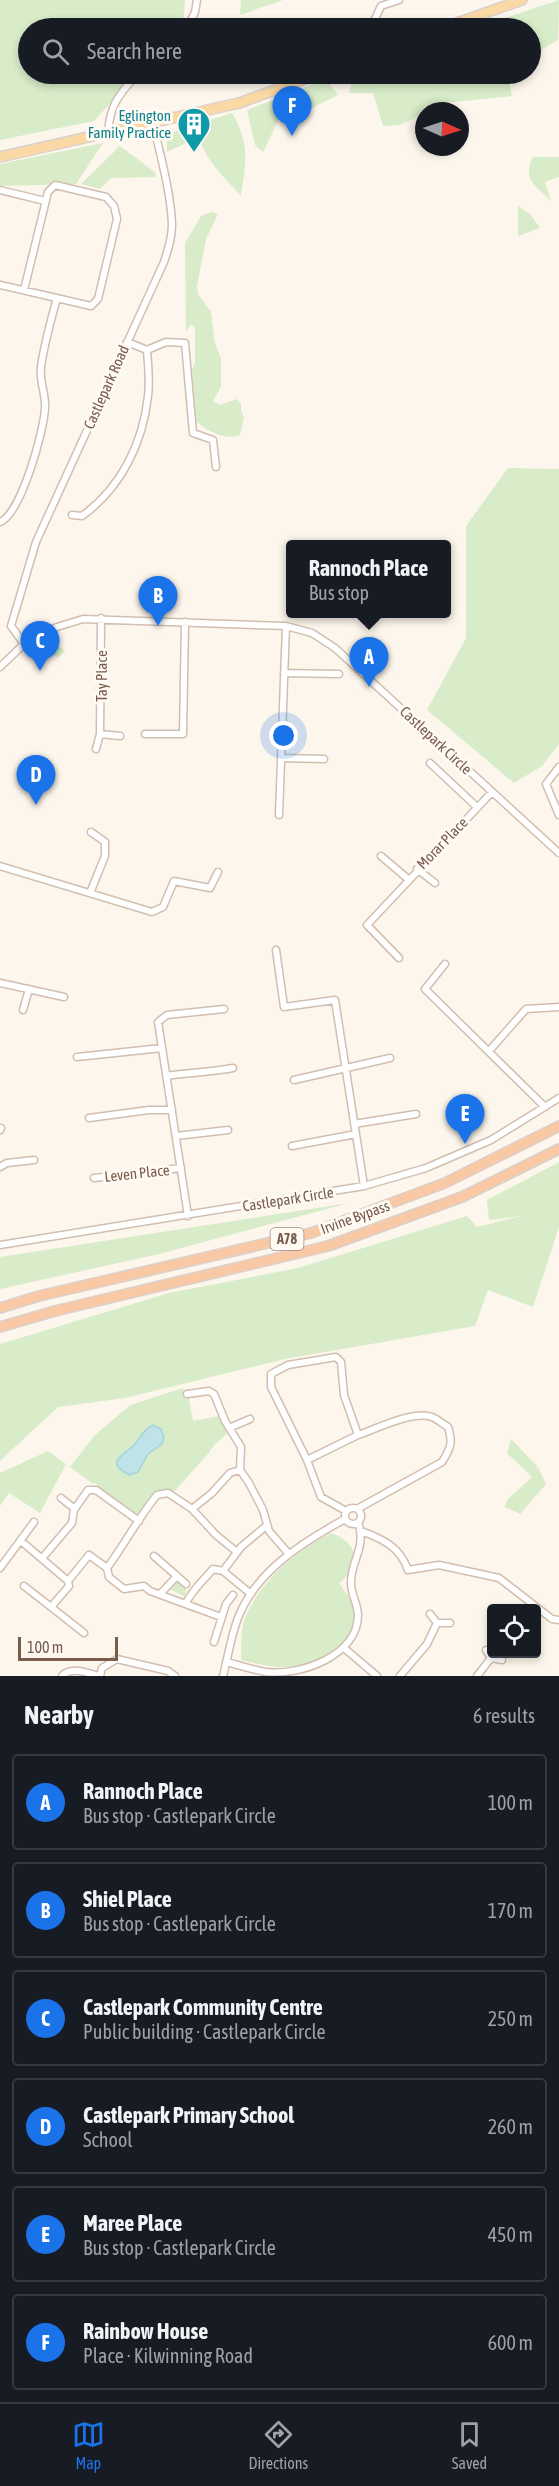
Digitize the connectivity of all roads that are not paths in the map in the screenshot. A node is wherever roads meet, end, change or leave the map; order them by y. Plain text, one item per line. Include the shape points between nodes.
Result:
1 (197, 0) edge
2 (399, 0) edge
3 (522, 0) edge
4 (192, 18) edge
5 (375, 18) edge
6 (471, 18) edge
7 (128, 84) edge
8 (291, 84) edge
9 (153, 123) junction
10 (108, 133) junction
11 (0, 157) edge
12 (0, 190) edge
13 (45, 201) junction
14 (0, 285) edge
15 (24, 290) junction
16 (57, 298) junction
17 (127, 342) junction
18 (147, 350) junction
19 (216, 467) dead end
20 (72, 515) dead end
21 (0, 522) edge
22 (101, 618) junction
23 (185, 622) junction
24 (286, 626) junction
25 (24, 644) junction
26 (0, 667) edge
27 (284, 673) junction
28 (339, 674) dead end
29 (100, 734) junction
30 (146, 734) dead end
31 (120, 736) dead end
32 (96, 749) dead end
33 (281, 758) junction
34 (324, 759) dead end
35 (430, 764) dead end
36 (559, 767) edge
37 (492, 792) junction
38 (477, 807) junction
39 (559, 814) edge
40 (279, 815) dead end
41 (91, 832) dead end
42 (559, 853) edge
43 (381, 856) dead end
44 (0, 867) edge
45 (417, 869) junction
46 (218, 872) dead end
47 (408, 879) junction
48 (435, 883) dead end
49 (90, 893) junction
50 (276, 950) dead end
51 (399, 958) dead end
52 (445, 964) dead end
53 (0, 983) edge
54 (29, 989) junction
55 (64, 997) dead end
56 (559, 1007) edge
57 (224, 1009) dead end
58 (23, 1010) dead end
59 (162, 1048) junction
60 (490, 1050) junction
61 (77, 1058) dead end
62 (390, 1058) dead end
63 (233, 1068) dead end
64 (346, 1069) junction
65 (166, 1076) junction
66 (294, 1080) dead end
67 (559, 1098) edge
68 (545, 1107) junction
69 (172, 1110) junction
70 (417, 1114) dead end
71 (88, 1118) dead end
72 (354, 1124) junction
73 (559, 1126) edge
74 (228, 1130) dead end
75 (356, 1134) junction
76 (176, 1136) junction
77 (292, 1146) dead end
78 (559, 1149) edge
79 (34, 1160) dead end
80 (0, 1167) edge
81 (181, 1168) junction
82 (94, 1178) dead end
83 (364, 1186) junction
84 (188, 1216) junction
85 (0, 1245) edge
86 (0, 1308) edge
87 (0, 1327) edge
88 (187, 1394) dead end
89 (250, 1419) dead end
90 (229, 1428) junction
91 (358, 1435) junction
92 (307, 1460) junction
93 (240, 1470) junction
94 (61, 1498) dead end
95 (75, 1509) junction
96 (192, 1509) junction
97 (357, 1509) junction
98 (345, 1515) junction
99 (139, 1521) junction
100 (34, 1522) dead end
101 (358, 1522) junction
102 (266, 1526) junction
103 (361, 1531) junction
104 (21, 1541) junction
105 (237, 1552) junction
106 (288, 1553) junction
107 (154, 1556) dead end
108 (43, 1557) junction
109 (0, 1568) edge
110 (107, 1568) junction
111 (222, 1571) junction
112 (177, 1576) junction
113 (68, 1581) junction
114 (186, 1584) dead end
115 (24, 1586) dead end
116 (161, 1593) junction
117 (251, 1594) junction
118 (233, 1595) dead end
119 (186, 1603) junction
120 (51, 1607) junction
121 (430, 1614) dead end
122 (221, 1617) junction
123 (559, 1620) edge
124 (437, 1623) junction
125 (450, 1623) dead end
126 (84, 1633) dead end
127 (214, 1642) dead end
128 (344, 1648) junction
129 (491, 1658) joint
130 (502, 1660) dead end
131 (226, 1662) junction
132 (268, 1674) edge
133 (62, 1676) edge
134 (99, 1676) edge
135 (175, 1676) edge
136 (223, 1676) edge
137 (377, 1676) edge
138 (400, 1676) edge
139 (477, 1676) edge

1 - 4 street
2 - 5 street via 381,6
3 - 6 main road
7 - 10 street via 109,114
8 - 9 main road via 239,103
9 - 10 main road
9 - 17 street, Castlepark Road via 170,207 171,241
10 - 11 main road
12 - 13 street
13 - 15 street
13 - 16 street via 55,185 106,197 117,219 98,299 91,306
14 - 15 street
15 - 16 street
16 - 21 street via 41,365 46,407 37,449 18,499 6,520
17 - 18 street
17 - 25 street, Castlepark Road via 36,542 11,626
18 - 19 street via 166,342 185,343 193,433 213,440
18 - 20 street via 148,395 139,441 122,473 97,505 82,516
22 - 23 street, Castlepark Circle
22 - 25 street, Castlepark Circle via 57,627
22 - 29 street, Tay Place
23 - 24 street, Castlepark Circle
23 - 30 street via 183,734
24 - 27 street
24 - 37 street, Castlepark Circle via 312,633 335,648
25 - 26 street, Castlepark Circle
27 - 28 street
27 - 33 street
29 - 31 street
29 - 32 street, Tay Place
33 - 34 street
33 - 40 street
35 - 38 street, Morar Place
36 - 39 street via 546,784
37 - 38 street, Morar Place
37 - 42 street, Castlepark Circle
38 - 45 street, Morar Place
41 - 49 street via 105,842 105,855
43 - 47 street, Morar Place
44 - 49 street
45 - 47 street, Morar Place
45 - 48 street
46 - 49 street via 210,888 174,881 163,907 152,912
47 - 51 street, Morar Place via 367,925
50 - 64 street via 284,1007 335,1000
52 - 60 street via 425,989
53 - 54 street
54 - 55 street
54 - 58 street
56 - 60 street via 526,1009
57 - 59 street, Leven Place via 167,1015 158,1022
59 - 61 street
59 - 65 street, Leven Place
60 - 68 street
62 - 64 street
63 - 65 street
64 - 66 street
64 - 72 street
65 - 69 street, Leven Place
67 - 68 street, Castlepark Circle
68 - 83 street, Castlepark Circle via 491,1140 459,1154
69 - 71 street
69 - 76 street, Leven Place
70 - 72 street
72 - 75 street
73 - 86 highway, Irvine Bypass / A78 via 445,1183 311,1233
74 - 76 street
75 - 77 street
75 - 83 street
76 - 81 street, Leven Place
78 - 87 highway, Irvine Bypass / A78 via 462,1197 328,1246
79 - 80 street
81 - 82 street, Leven Place
81 - 84 street, Leven Place
83 - 84 street, Castlepark Circle
84 - 85 street, Castlepark Circle
88 - 90 street via 213,1393
89 - 90 street
90 - 93 street via 241,1447
91 - 92 street
91 - 92 street via 344,1395 341,1362 336,1357 288,1365 271,1374 271,1387
91 - 97 street via 422,1415 448,1427 452,1440 442,1462
92 - 98 street via 321,1497
93 - 96 street via 230,1473
93 - 102 street via 263,1510
94 - 95 street
95 - 99 street via 88,1490 96,1490
95 - 108 street via 72,1523
96 - 99 street via 171,1495 157,1495
96 - 105 street
97 - 98 street via 352,1508
97 - 101 street via 361,1514
98 - 101 street via 351,1524
98 - 106 street
99 - 110 street
100 - 104 street
101 - 103 street
102 - 105 street
102 - 106 street
103 - 123 street via 392,1545 408,1570 439,1565 499,1578 545,1614
103 - 128 street via 351,1583 358,1616
104 - 108 street
104 - 109 street
105 - 111 street
106 - 117 street
107 - 112 street
108 - 113 street
110 - 113 street via 89,1555
110 - 116 street via 109,1578 124,1589 144,1586
111 - 117 street
111 - 119 street via 213,1569 193,1589
112 - 114 street
112 - 116 street
113 - 120 street via 69,1586
115 - 120 street
116 - 119 street
117 - 131 street via 237,1620
118 - 122 street
119 - 122 street
120 - 126 street
121 - 124 street
122 - 127 street
124 - 125 street
124 - 138 street via 427,1644
128 - 132 street via 307,1668
128 - 137 street
129 - 130 street
129 - 139 street
131 - 132 street
131 - 136 street
133 - 134 street via 73,1670
134 - 135 street via 102,1668 117,1659

